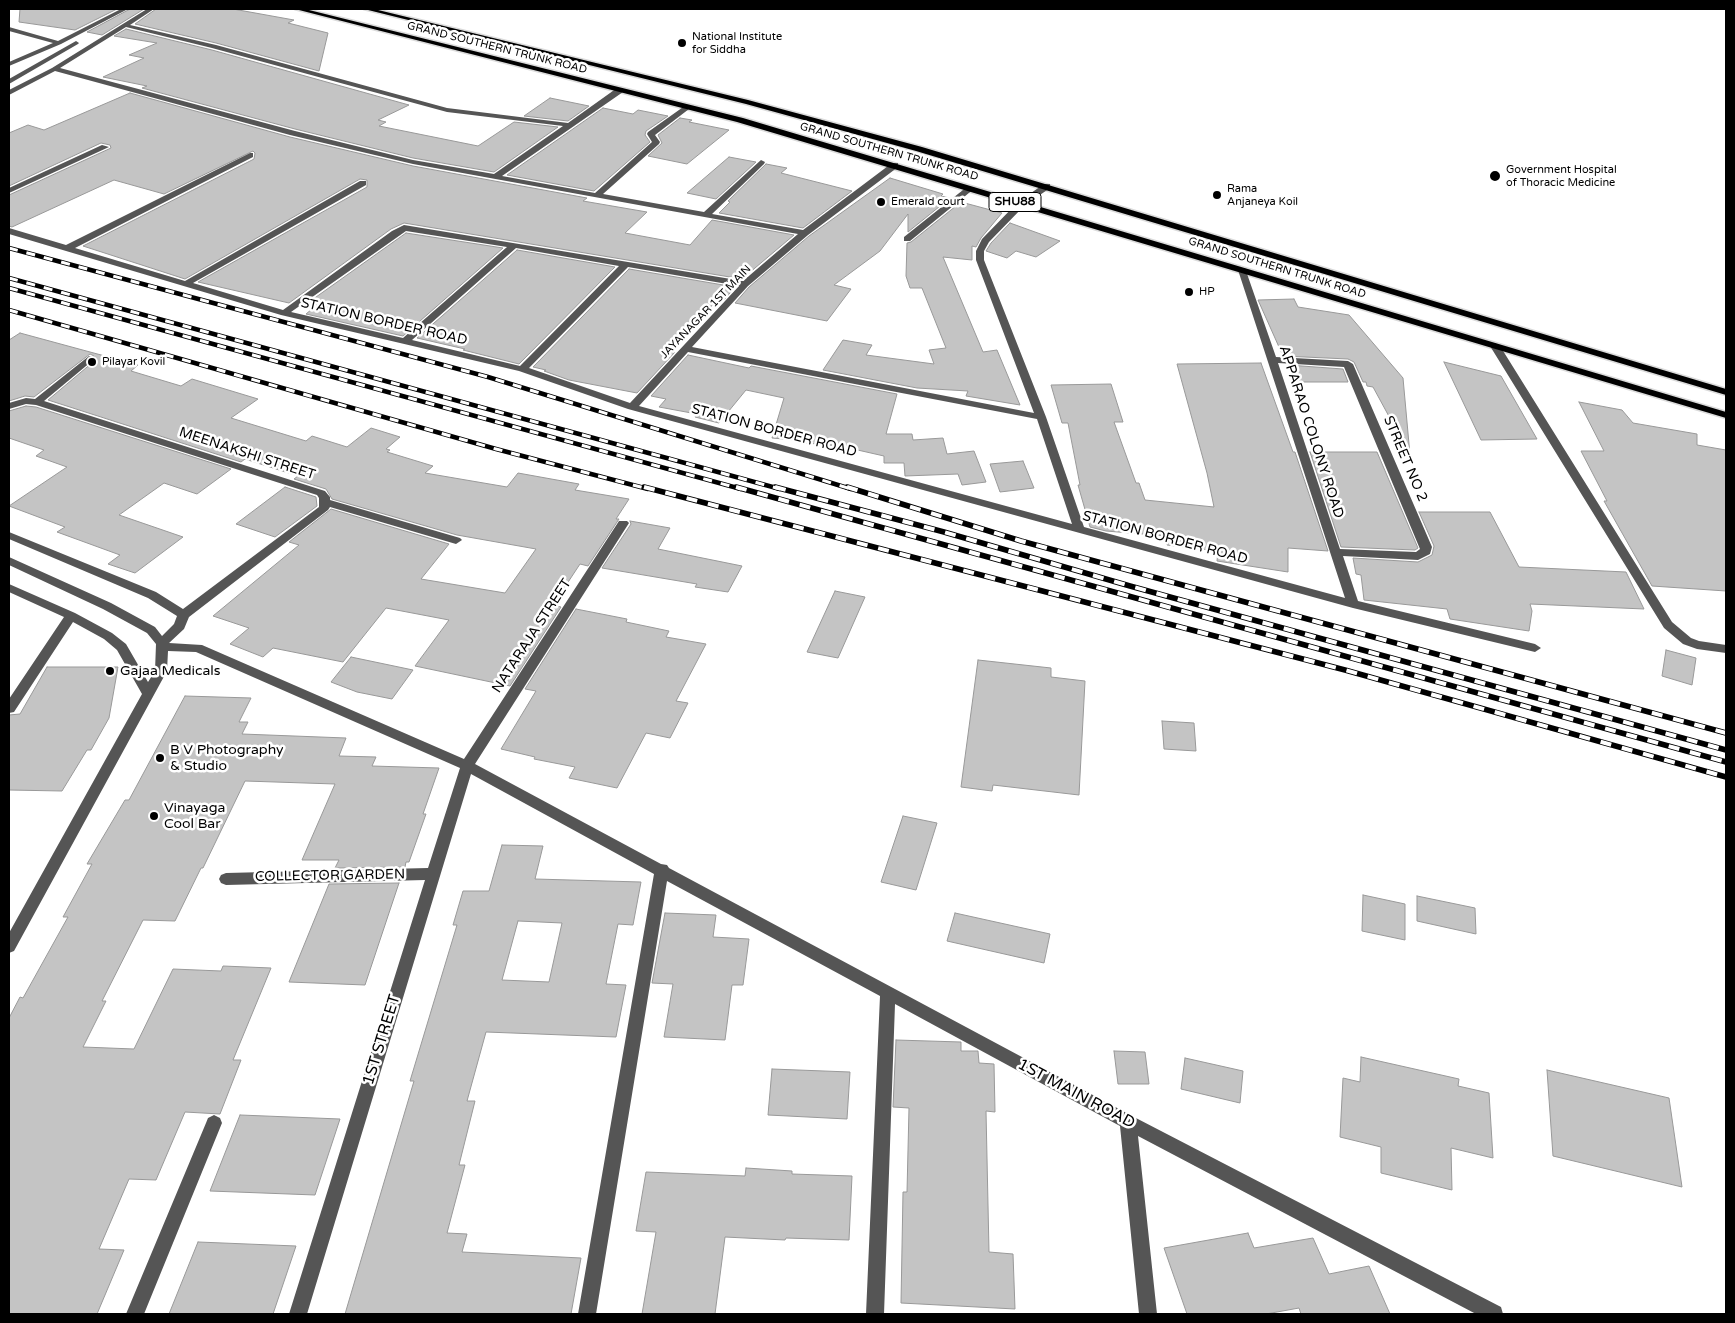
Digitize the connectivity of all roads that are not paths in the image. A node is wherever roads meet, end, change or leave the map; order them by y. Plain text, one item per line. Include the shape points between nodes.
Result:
1 (125, 9) edge
2 (150, 9) edge
3 (298, 9) edge
4 (367, 9) edge
5 (121, 22) junction
6 (9, 29) edge
7 (59, 43) junction
8 (9, 64) edge
9 (54, 69) junction
10 (11, 80) edge
11 (620, 90) junction
12 (9, 93) edge
13 (686, 107) junction
14 (570, 125) junction
15 (105, 147) dead end
16 (250, 154) dead end
17 (761, 162) dead end
18 (895, 165) junction
19 (494, 178) junction
20 (362, 183) dead end
21 (1047, 186) junction
22 (970, 188) junction
23 (9, 191) edge
24 (596, 196) junction
25 (1021, 204) junction
26 (706, 215) junction
27 (9, 230) edge
28 (805, 233) junction
29 (907, 239) dead end
30 (513, 246) junction
31 (66, 249) junction
32 (625, 265) junction
33 (1242, 270) junction
34 (187, 283) junction
35 (746, 284) junction
36 (284, 313) junction
37 (405, 341) junction
38 (1495, 346) junction
39 (686, 348) junction
40 (89, 359) dead end
41 (1272, 360) junction
42 (522, 369) junction
43 (1726, 392) edge
44 (37, 402) junction
45 (9, 406) edge
46 (632, 407) junction
47 (1726, 415) edge
48 (1041, 417) junction
49 (325, 502) junction
50 (623, 523) dead end
51 (1079, 528) junction
52 (9, 535) edge
53 (456, 540) dead end
54 (1336, 552) junction
55 (9, 561) edge
56 (9, 588) edge
57 (1353, 604) junction
58 (183, 615) junction
59 (71, 616) junction
60 (162, 645) junction
61 (1535, 648) dead end
62 (1726, 649) edge
63 (148, 693) junction
64 (9, 709) edge
65 (467, 766) junction
66 (662, 869) junction
67 (433, 874) junction
68 (226, 878) dead end
69 (9, 947) edge
70 (888, 993) junction
71 (1128, 1122) junction
72 (214, 1123) dead end
73 (135, 1314) edge
74 (298, 1314) edge
75 (587, 1314) edge
76 (875, 1314) edge
77 (1148, 1314) edge
78 (1494, 1314) edge

1 - 5 street
1 - 7 street
2 - 5 street
3 - 11 main road, GRAND SOUTHERN TRUNK ROAD / SHU88
4 - 21 main road, GRAND SOUTHERN TRUNK ROAD / SHU88 via 748,102
5 - 9 street
5 - 10 street
5 - 14 street via 447,110
6 - 7 street
7 - 8 street
9 - 12 street
9 - 19 street via 293,133
11 - 13 main road, GRAND SOUTHERN TRUNK ROAD / SHU88
11 - 14 street
13 - 18 main road, GRAND SOUTHERN TRUNK ROAD / SHU88
13 - 24 street via 651,134 656,142
14 - 19 street
15 - 23 street
16 - 31 street
17 - 26 street
18 - 22 main road, GRAND SOUTHERN TRUNK ROAD / SHU88
18 - 28 street, JAYANAGAR 1ST MAIN
19 - 24 street
20 - 34 street
21 - 25 street
21 - 43 main road, GRAND SOUTHERN TRUNK ROAD / SHU88
22 - 25 main road, GRAND SOUTHERN TRUNK ROAD / SHU88
22 - 29 street
24 - 26 street
25 - 33 main road, GRAND SOUTHERN TRUNK ROAD / SHU88
25 - 48 street via 985,241 980,260
26 - 28 street
27 - 31 street, STATION BORDER ROAD
28 - 35 street, JAYANAGAR 1ST MAIN
30 - 32 street
30 - 36 street via 420,228 404,228
30 - 37 street
31 - 34 street, STATION BORDER ROAD
32 - 35 street
32 - 42 street
33 - 38 main road, GRAND SOUTHERN TRUNK ROAD / SHU88
33 - 41 street, APPARAO COLONY ROAD
34 - 36 street, STATION BORDER ROAD
35 - 39 street, JAYANAGAR 1ST MAIN
36 - 37 street, STATION BORDER ROAD
37 - 42 street, STATION BORDER ROAD
38 - 47 main road, GRAND SOUTHERN TRUNK ROAD / SHU88
38 - 62 street via 1668,624 1687,641
39 - 46 street, JAYANAGAR 1ST MAIN
39 - 48 street
40 - 44 street
41 - 54 street, APPARAO COLONY ROAD
41 - 54 street, STREET NO 2 via 1348,364 1426,547 1426,551 1418,556
42 - 46 street, STATION BORDER ROAD
44 - 45 street via 26,401
44 - 49 street, MEENAKSHI STREET via 321,493
46 - 51 street, STATION BORDER ROAD
48 - 51 street
49 - 53 street
49 - 58 street via 324,508
50 - 65 street, NATARAJA STREET
51 - 57 street, STATION BORDER ROAD
52 - 58 street via 152,595
54 - 57 street, APPARAO COLONY ROAD
55 - 60 street via 151,630
56 - 59 street
57 - 61 street, STATION BORDER ROAD
58 - 60 street via 180,626
59 - 63 street via 94,627 122,647
59 - 64 street
60 - 63 street via 161,671
60 - 65 street, 1ST MAIN ROAD via 198,648
63 - 69 street
65 - 66 street, 1ST MAIN ROAD
65 - 67 street, 1ST STREET
66 - 70 street, 1ST MAIN ROAD
66 - 75 street
67 - 68 street, COLLECTOR GARDEN
67 - 74 street, 1ST STREET
70 - 71 street, 1ST MAIN ROAD
70 - 76 street
71 - 77 street
71 - 78 street, 1ST MAIN ROAD
72 - 73 street

